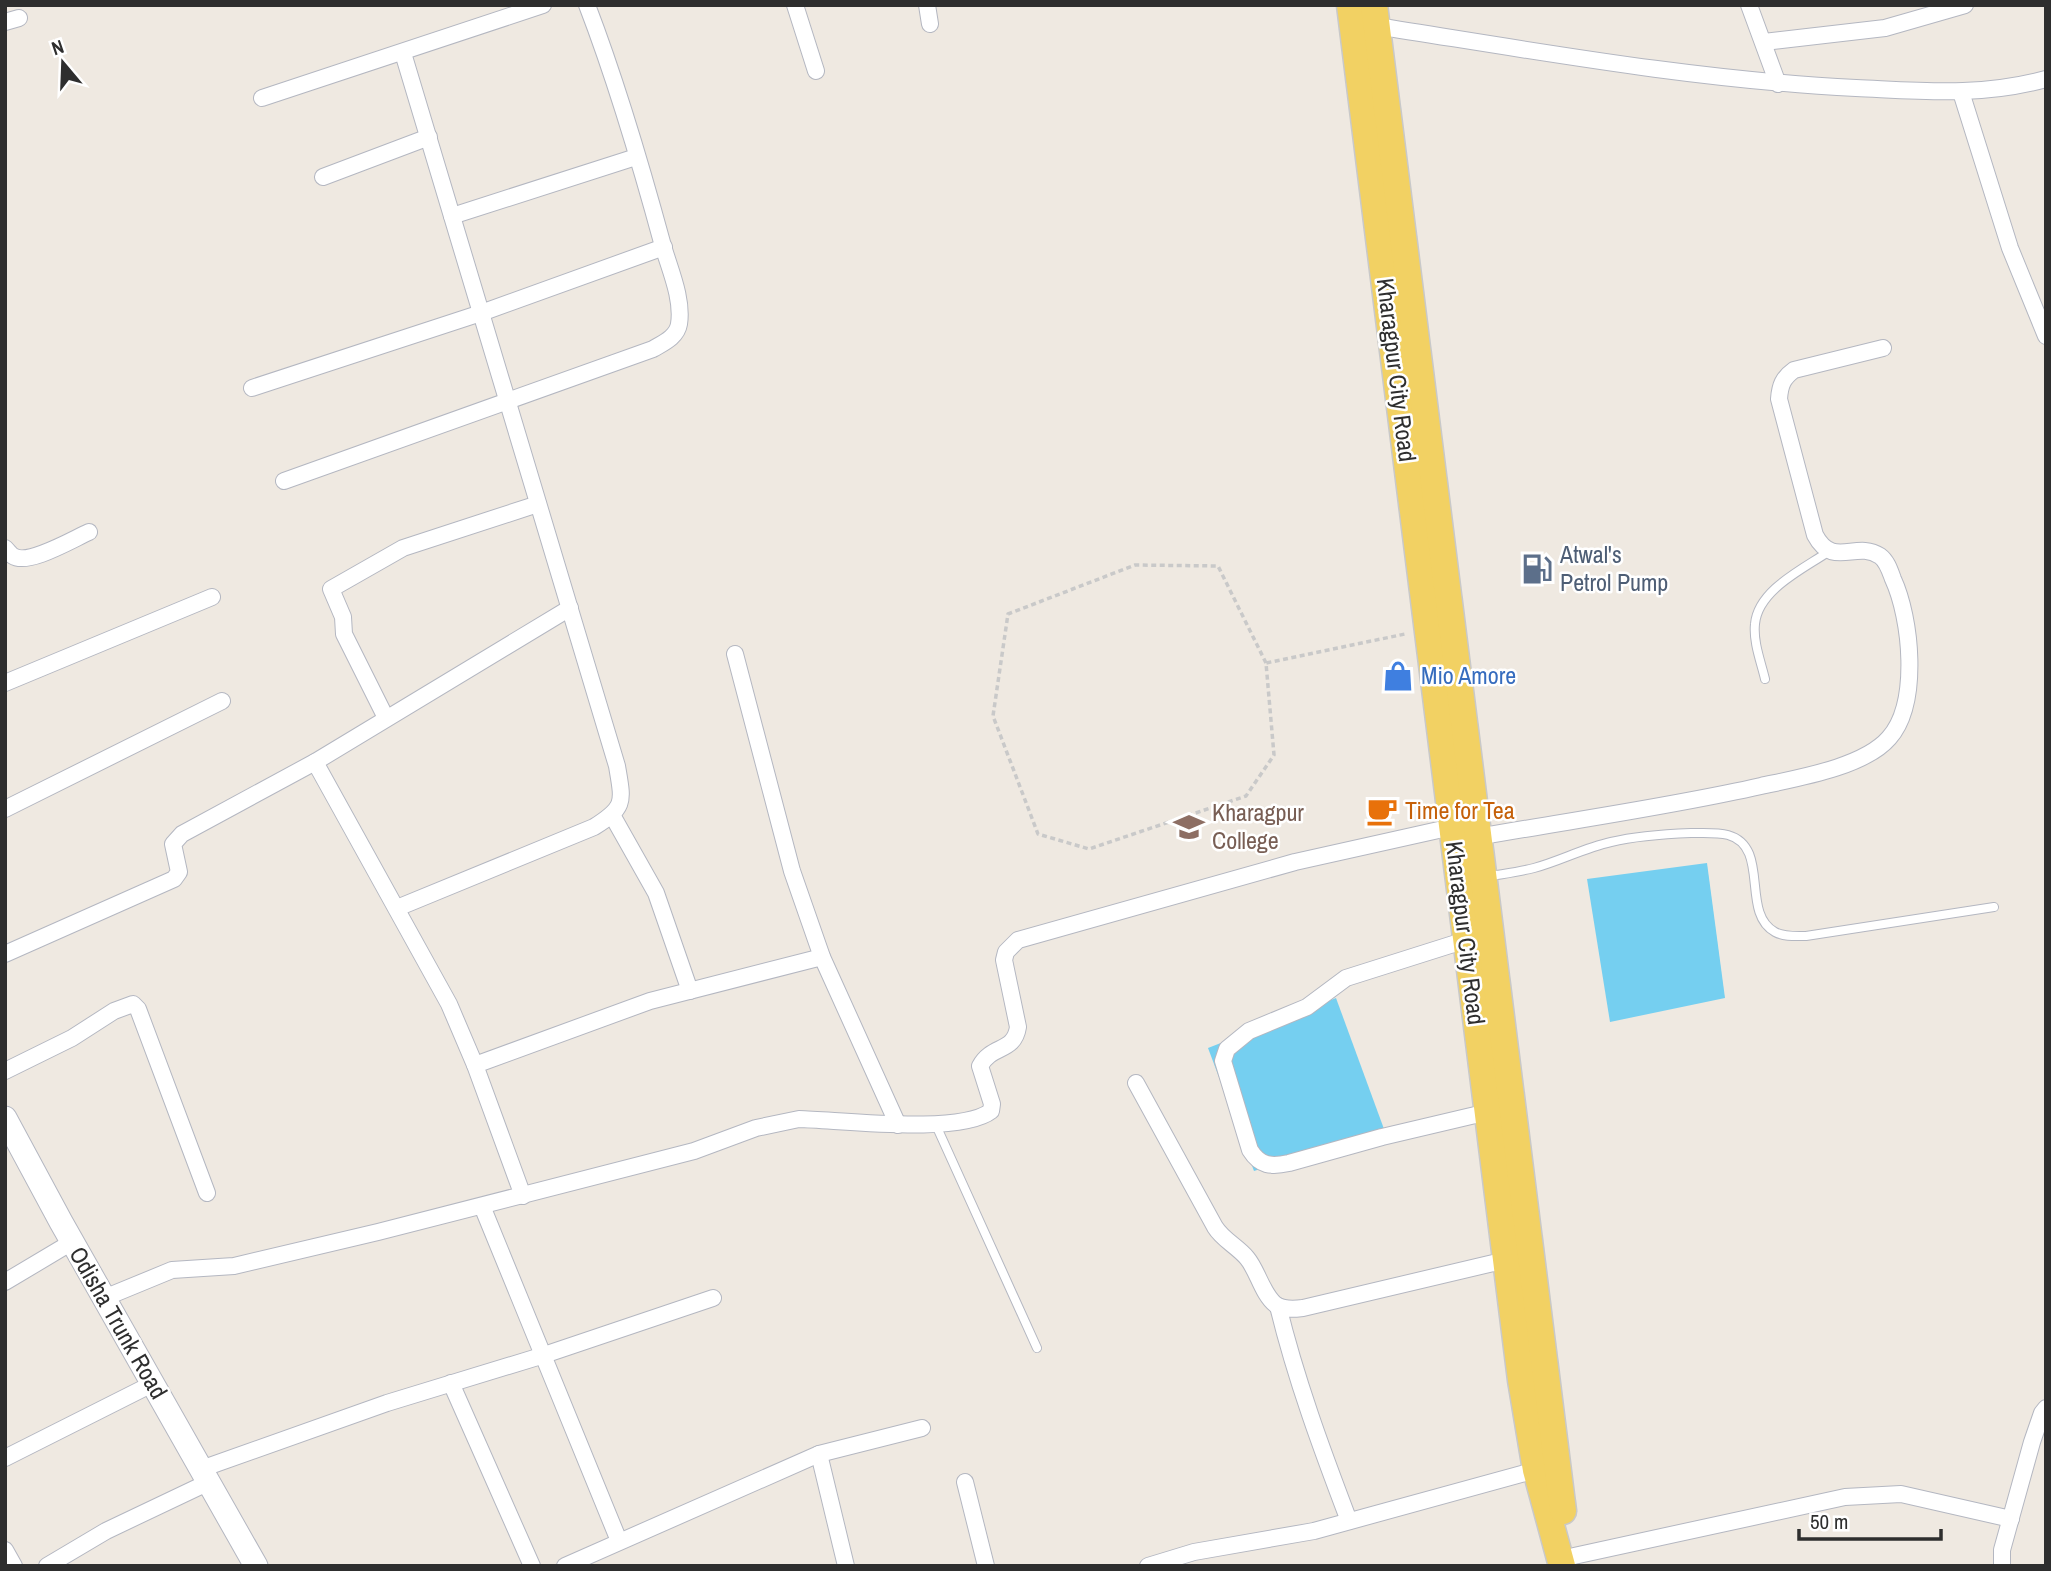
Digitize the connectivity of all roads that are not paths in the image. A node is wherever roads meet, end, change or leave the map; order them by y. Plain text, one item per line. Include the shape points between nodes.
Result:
1 (544, 5) edge
2 (587, 5) edge
3 (795, 5) edge
4 (926, 5) edge
5 (1350, 5) edge
6 (1749, 5) edge
7 (1965, 5) edge
8 (1375, 16) edge
9 (930, 24) dead end
10 (1764, 42) junction
11 (403, 53) junction
12 (816, 71) dead end
13 (2046, 79) edge
14 (1778, 84) junction
15 (1961, 92) junction
16 (262, 98) dead end
17 (429, 137) junction
18 (636, 157) junction
19 (323, 177) dead end
20 (452, 216) junction
21 (664, 247) junction
22 (481, 313) junction
23 (2046, 336) edge
24 (1883, 348) dead end
25 (251, 388) dead end
26 (507, 401) junction
27 (284, 481) dead end
28 (538, 504) junction
29 (89, 531) dead end
30 (5, 548) edge
31 (1828, 552) junction
32 (212, 597) dead end
33 (570, 608) junction
34 (735, 654) dead end
35 (1765, 679) dead end
36 (5, 683) edge
37 (222, 701) dead end
38 (386, 718) junction
39 (315, 762) junction
40 (5, 809) edge
41 (612, 816) junction
42 (1452, 827) junction
43 (1478, 836) junction
44 (1484, 878) junction
45 (1994, 907) dead end
46 (397, 908) junction
47 (1466, 940) junction
48 (5, 954) edge
49 (822, 957) junction
50 (690, 991) junction
51 (475, 1066) junction
52 (5, 1071) edge
53 (1136, 1083) dead end
54 (1488, 1112) junction
55 (5, 1118) edge
56 (935, 1123) junction
57 (898, 1125) junction
58 (207, 1193) dead end
59 (523, 1196) junction
60 (482, 1206) junction
61 (72, 1242) junction
62 (1506, 1260) junction
63 (5, 1282) edge
64 (104, 1298) junction
65 (713, 1298) dead end
66 (1278, 1306) junction
67 (1037, 1348) dead end
68 (541, 1356) junction
69 (451, 1383) junction
70 (152, 1384) junction
71 (2046, 1408) edge
72 (922, 1428) dead end
73 (819, 1454) junction
74 (5, 1458) edge
75 (1536, 1469) junction
76 (205, 1475) junction
77 (965, 1482) dead end
78 (2011, 1519) junction
79 (1349, 1521) junction
80 (619, 1541) junction
81 (5, 1549) edge
82 (598, 1559) edge
83 (1571, 1562) edge
84 (14, 1566) edge
85 (47, 1566) edge
86 (256, 1566) edge
87 (533, 1566) edge
88 (565, 1566) edge
89 (846, 1566) edge
90 (986, 1566) edge
91 (1148, 1566) edge
92 (2003, 1566) edge

1 - 11 street
2 - 18 street
3 - 12 street
4 - 9 street
5 - 42 main road, Kharagpur City Road
6 - 10 street
7 - 10 street via 1885,29
8 - 14 street via 1582,58
8 - 43 main road
10 - 14 street
11 - 16 street
11 - 17 street
13 - 15 street
14 - 15 street
15 - 23 street via 2010,248
17 - 19 street
17 - 20 street
18 - 20 street
18 - 21 street
20 - 22 street
21 - 22 street
21 - 26 street via 680,311 679,327 670,339
22 - 25 street
22 - 26 street
24 - 31 street via 1794,370 1780,387 1779,399 1815,535
26 - 27 street
26 - 28 street
28 - 33 street
28 - 38 street via 403,548 333,586 344,634
29 - 30 street via 35,557 20,559
31 - 35 lane via 1762,604 1755,622
31 - 43 street via 1879,556 1901,600 1908,690 1889,738 1863,756 1813,775 1688,803
32 - 36 street
33 - 38 street
33 - 41 street via 617,766 621,803
34 - 49 street via 792,871
37 - 40 street
38 - 39 street
39 - 46 street
39 - 48 street via 176,839 173,849 179,872 174,878
41 - 46 street
41 - 50 street via 656,893
42 - 47 main road, Kharagpur City Road
42 - 56 street via 1295,862 1018,940 1004,960 1018,1027 1016,1037 985,1057 980,1066 991,1111 981,1118
43 - 44 main road
44 - 45 lane via 1534,868 1610,842 1708,833 1728,835 1742,844 1751,862 1763,920 1786,936
44 - 83 main road via 1559,1496
46 - 51 street via 449,1004
47 - 54 main road, Kharagpur City Road
47 - 54 street via 1346,978 1307,1007 1249,1031 1227,1049 1223,1061 1250,1150 1264,1164 1289,1163
49 - 50 street
49 - 57 street
50 - 51 street via 650,1001
51 - 59 street
52 - 58 street via 133,1004
53 - 66 street via 1215,1227 1246,1256
54 - 62 main road, Kharagpur City Road
55 - 61 main road, Odisha Trunk Road
56 - 57 street
56 - 67 lane
57 - 59 street via 813,1119 779,1122 694,1151
59 - 60 street
60 - 64 street via 234,1266 172,1270
60 - 68 street
61 - 63 street
61 - 64 main road, Odisha Trunk Road
62 - 66 street via 1303,1308
62 - 75 main road, Kharagpur City Road
64 - 70 main road, Odisha Trunk Road
65 - 68 street
66 - 79 street via 1307,1409
68 - 69 street
68 - 80 street
69 - 76 street via 387,1403
69 - 87 street
70 - 74 street
70 - 76 main road, Odisha Trunk Road
71 - 78 street
72 - 73 street
73 - 80 street
73 - 89 street
75 - 79 street
75 - 83 main road, Kharagpur City Road
76 - 85 street
76 - 86 main road, Odisha Trunk Road
77 - 90 street
78 - 83 street via 1901,1494 1871,1494
78 - 92 street via 2002,1549
79 - 91 street via 1194,1552
80 - 82 street
81 - 84 street
82 - 88 street

